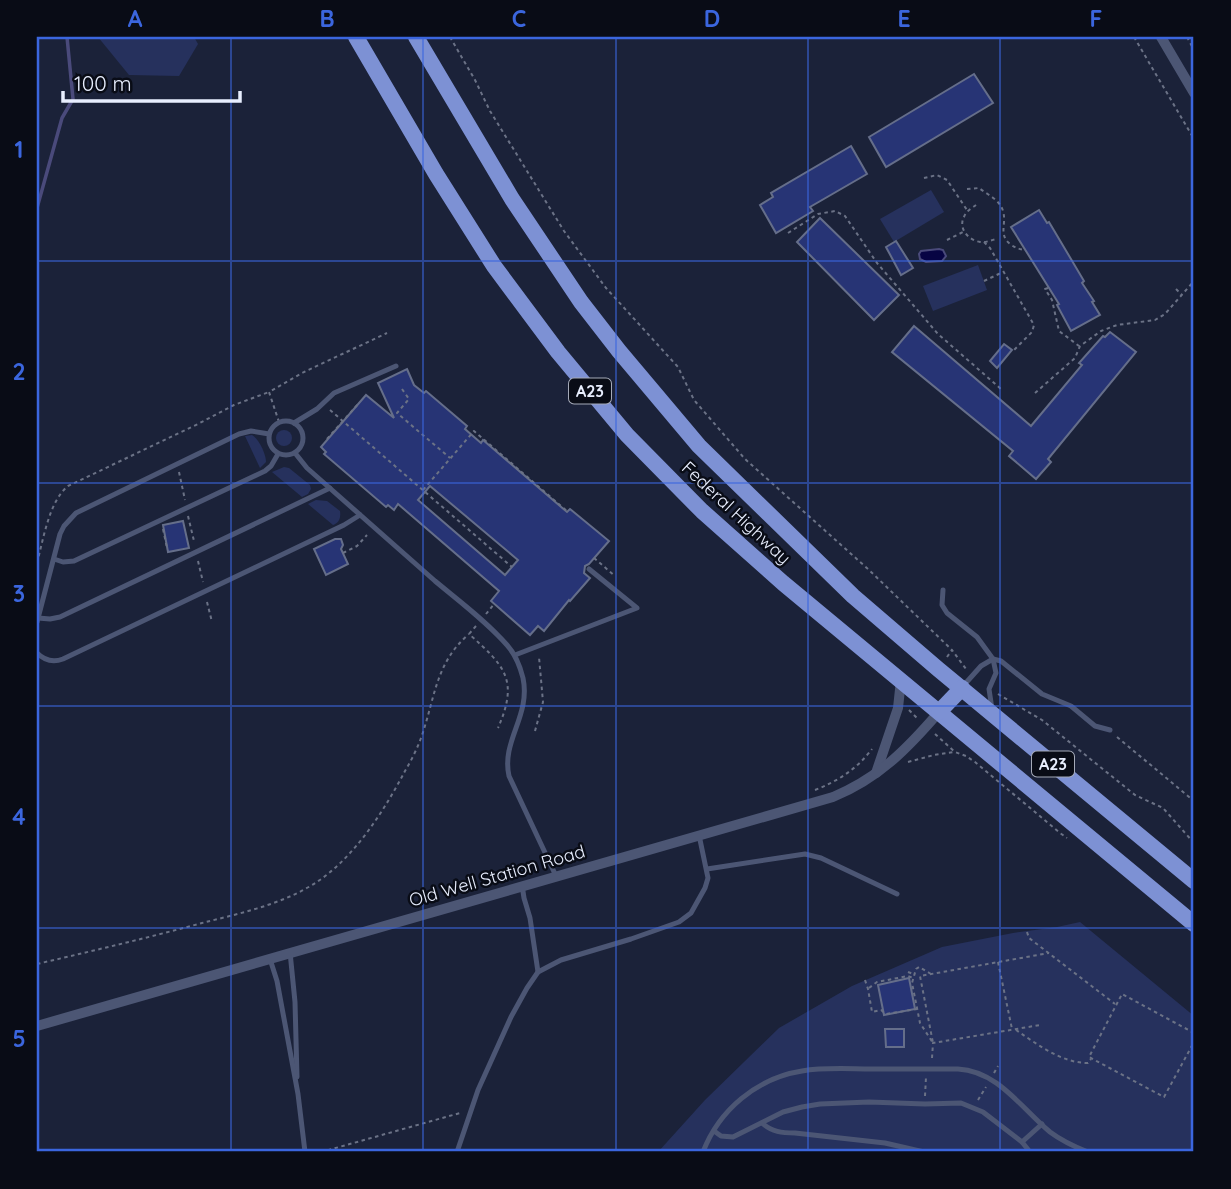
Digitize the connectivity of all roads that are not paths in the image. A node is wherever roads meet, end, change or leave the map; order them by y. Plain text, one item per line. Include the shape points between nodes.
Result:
1 (356, 37) edge
2 (416, 37) edge
3 (1161, 37) edge
4 (1194, 93) edge
5 (396, 366) dead end
6 (294, 423) junction
7 (269, 434) junction
8 (295, 453) junction
9 (278, 454) junction
10 (330, 488) junction
11 (360, 515) junction
12 (54, 559) junction
13 (589, 569) dead end
14 (943, 590) dead end
15 (37, 620) edge
16 (37, 653) edge
17 (515, 655) junction
18 (993, 659) junction
19 (901, 680) junction
20 (967, 682) junction
21 (939, 712) junction
22 (992, 712) junction
23 (1110, 730) road end
24 (876, 774) junction
25 (699, 835) junction
26 (708, 869) junction
27 (556, 876) junction
28 (1194, 881) edge
29 (522, 886) junction
30 (897, 894) dead end
31 (1194, 924) edge
32 (290, 952) junction
33 (270, 958) junction
34 (538, 972) junction
35 (37, 1026) edge
36 (298, 1094) junction
37 (762, 1123) junction
38 (1042, 1124) junction
39 (714, 1131) junction
40 (1023, 1142) junction
41 (305, 1152) edge
42 (457, 1152) edge
43 (703, 1152) edge
44 (924, 1152) edge
45 (1030, 1152) edge
46 (1088, 1152) edge

1 - 19 highway, Federal Highway / A23 via 494,266 592,394 702,511
2 - 20 highway, Federal Highway / A23 via 512,199 581,302 699,446 853,596 938,669
3 - 4 street
5 - 6 lane via 334,393
6 - 7 lane via 279,422
6 - 8 lane via 303,438
7 - 9 lane via 270,445
7 - 12 lane via 239,434 83,509 64,526
8 - 9 lane
8 - 10 lane
9 - 12 lane via 265,471 74,561
10 - 11 lane
10 - 15 lane via 60,617
11 - 16 lane via 63,659 45,660
11 - 17 lane
12 - 15 lane
13 - 17 lane via 637,608
14 - 18 lane via 942,605 947,613 977,637
17 - 27 lane via 525,697 508,752 509,776
18 - 20 lane
18 - 22 lane
18 - 23 lane via 1042,694
19 - 21 highway, Federal Highway / A23
19 - 24 street via 898,708
20 - 21 highway
20 - 22 highway, Federal Highway / A23
21 - 24 street, Old Well Station Road
21 - 31 highway, Federal Highway / A23
22 - 28 highway, Federal Highway / A23
24 - 25 street, Old Well Station Road via 833,797
25 - 26 lane
25 - 27 street, Old Well Station Road
26 - 30 lane via 805,854
26 - 34 lane via 699,900 679,922 561,960
27 - 29 street, Old Well Station Road
29 - 32 street, Old Well Station Road
29 - 34 lane
32 - 33 street, Old Well Station Road
32 - 36 lane
33 - 35 street, Old Well Station Road
33 - 36 lane
34 - 42 lane via 511,1017 478,1090
36 - 41 lane
37 - 39 lane via 733,1137
37 - 40 lane via 783,1112 820,1104 961,1103 983,1112
37 - 44 lane via 783,1133 886,1143
38 - 39 lane via 991,1079 966,1069 820,1069 784,1075 755,1088 728,1111
38 - 40 lane
38 - 46 lane
39 - 43 lane
40 - 45 lane

